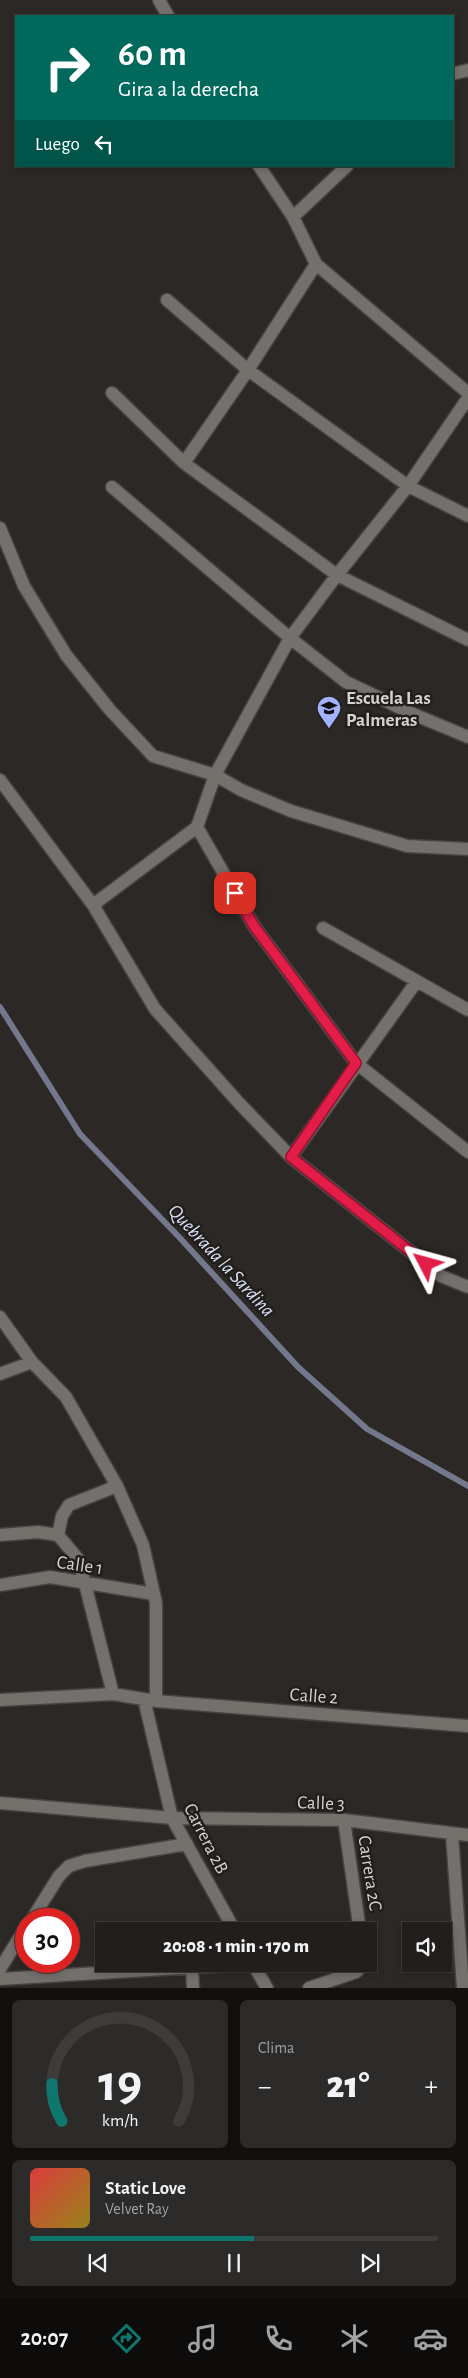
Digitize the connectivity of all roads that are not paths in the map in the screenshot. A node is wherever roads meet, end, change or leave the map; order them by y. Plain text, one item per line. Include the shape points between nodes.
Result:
1 (159, 0) edge
2 (167, 15) edge
3 (468, 70) edge
4 (454, 74) edge
5 (260, 167) edge
6 (346, 167) edge
7 (293, 217) junction
8 (316, 264) junction
9 (167, 300) dead end
10 (248, 370) junction
11 (112, 392) dead end
12 (468, 394) edge
13 (468, 398) edge
14 (184, 463) junction
15 (408, 486) junction
16 (112, 487) dead end
17 (468, 516) edge
18 (0, 528) edge
19 (337, 575) junction
20 (290, 638) junction
21 (468, 640) edge
22 (468, 737) edge
23 (215, 775) junction
24 (0, 780) edge
25 (197, 827) junction
26 (468, 849) edge
27 (93, 904) junction
28 (323, 928) dead end
29 (416, 981) junction
30 (468, 1010) edge
31 (356, 1063) junction
32 (468, 1152) edge
33 (291, 1157) junction
34 (468, 1287) edge
35 (0, 1316) edge
36 (32, 1362) junction
37 (0, 1374) edge
38 (117, 1486) junction
39 (0, 1535) edge
40 (58, 1535) junction
41 (85, 1583) junction
42 (0, 1585) edge
43 (154, 1594) junction
44 (114, 1694) junction
45 (0, 1700) edge
46 (150, 1700) junction
47 (468, 1726) edge
48 (0, 1803) edge
49 (172, 1818) junction
50 (344, 1820) junction
51 (452, 1835) junction
52 (468, 1835) edge
53 (186, 1844) junction
54 (39, 1908) edge
55 (230, 1922) edge
56 (359, 1922) edge
57 (15, 1945) edge
58 (0, 1969) edge
59 (112, 1972) edge
60 (192, 1972) edge
61 (258, 1972) edge
62 (348, 1972) edge
63 (0, 1979) edge
64 (193, 1988) edge
65 (267, 1988) edge
66 (309, 1988) edge
67 (464, 1988) edge

1 - 2 street
3 - 4 street
5 - 7 street
6 - 7 street
7 - 8 street
8 - 10 street
8 - 12 street
9 - 10 street
10 - 14 street
10 - 15 street
11 - 14 street
13 - 15 street
14 - 19 street
15 - 17 street
15 - 19 street
16 - 20 street
18 - 23 street via 33,601 66,655 110,710 153,756
19 - 20 street
19 - 21 street
20 - 22 street via 346,682
20 - 23 street
23 - 25 street
23 - 26 street via 241,790 292,811 407,846
24 - 27 street
25 - 27 street
25 - 31 street via 254,926
27 - 33 street via 155,1009
28 - 29 street
29 - 30 street
29 - 31 street
31 - 32 street
31 - 33 street
33 - 34 street via 441,1276
35 - 36 street, Carrera 2B
36 - 37 street
36 - 38 street, Carrera 2B via 66,1397
38 - 40 street via 69,1505 62,1516
38 - 43 street, Carrera 2B via 143,1545
39 - 40 street via 38,1532
40 - 41 street via 79,1560
41 - 42 street, Calle 1 via 50,1577
41 - 43 street, Calle 1
41 - 44 street
43 - 46 street, Carrera 2B
44 - 45 street, Calle 2
44 - 46 street, Calle 2
46 - 47 street, Calle 2
46 - 49 street, Carrera 2B
48 - 49 street, Calle 3
49 - 50 street, Calle 3
49 - 53 street, Carrera 2B
50 - 51 street, Calle 3
50 - 56 street, Carrera 2C
51 - 52 street, Calle 3
51 - 67 street
53 - 54 street via 85,1860 69,1866
53 - 55 street, Carrera 2B
57 - 58 street
59 - 63 street
60 - 64 street
61 - 65 street
62 - 66 street

